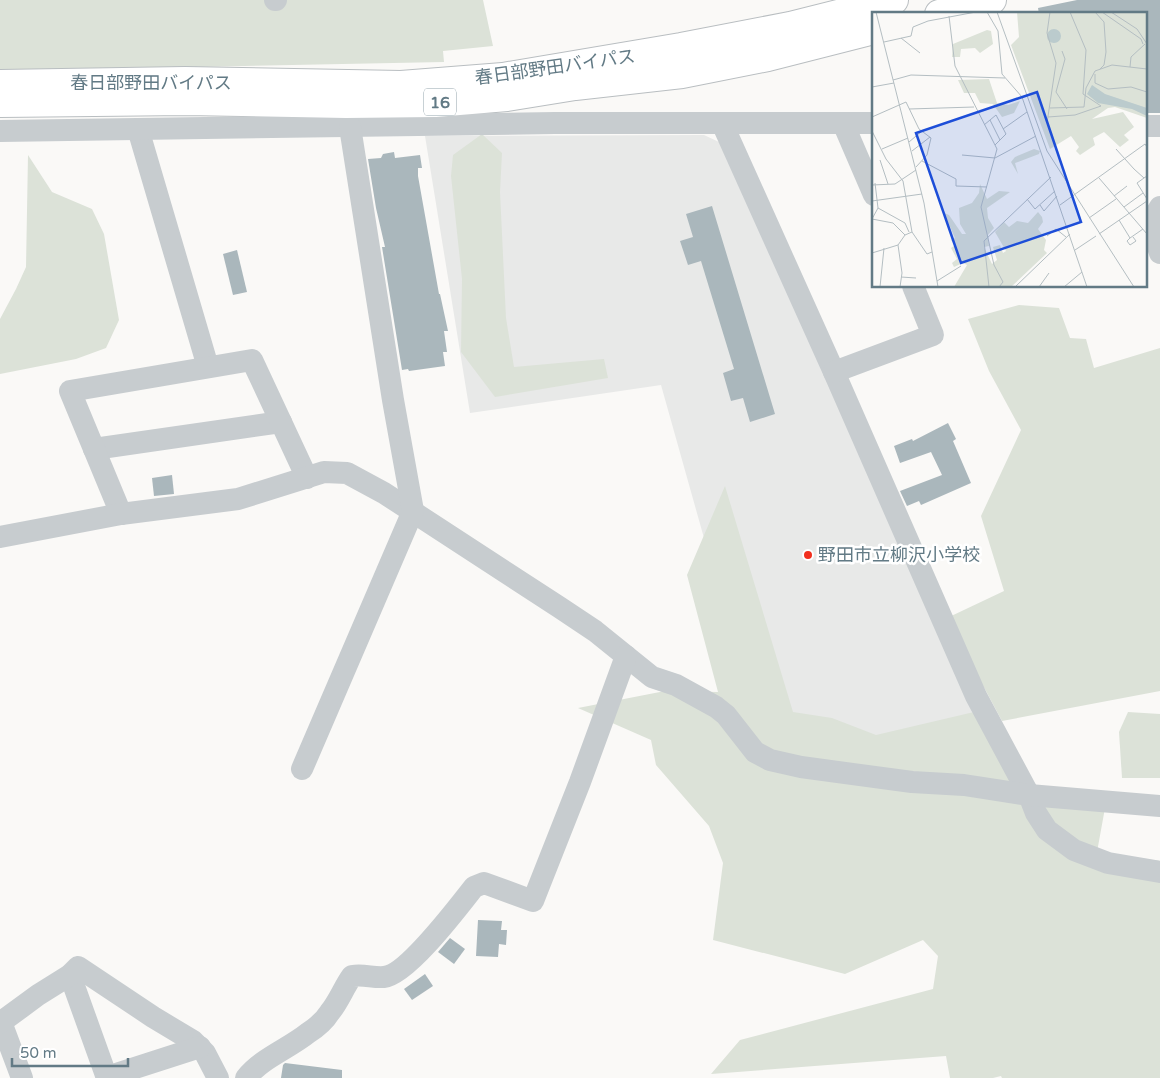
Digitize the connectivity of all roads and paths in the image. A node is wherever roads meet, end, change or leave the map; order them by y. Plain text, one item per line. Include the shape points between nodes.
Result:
1 (894, 0) edge
2 (992, 0) edge
3 (947, 12) edge
4 (872, 30) edge
5 (0, 84) edge
6 (0, 103) edge
7 (722, 123) junction
8 (843, 123) junction
9 (872, 123) edge
10 (350, 127) junction
11 (138, 129) junction
12 (0, 131) edge
13 (872, 190) edge
14 (1153, 216) edge
15 (1160, 253) edge
16 (914, 288) edge
17 (208, 367) junction
18 (834, 372) junction
19 (281, 422) junction
20 (94, 449) junction
21 (307, 478) junction
22 (413, 511) junction
23 (121, 514) junction
24 (0, 537) edge
25 (626, 656) junction
26 (302, 769) dead end
27 (1029, 795) junction
28 (1160, 806) edge
29 (1160, 872) edge
30 (70, 975) junction
31 (0, 1022) edge
32 (200, 1047) junction
33 (107, 1077) edge
34 (22, 1078) edge
35 (218, 1078) edge
36 (246, 1078) edge

1 - 5 highway, 春日部野田バイパス / 16 via 690,46 503,77 401,85 185,81
2 - 3 highway
4 - 6 highway, 春日部野田バイパス / 16 via 682,74 435,103 187,100
7 - 8 street
7 - 10 street
7 - 18 street
8 - 9 street
8 - 13 street
10 - 11 street
10 - 22 street
11 - 12 street
11 - 17 street
14 - 15 street via 1150,223
16 - 18 street via 933,335
17 - 19 street via 252,360
17 - 20 street via 70,391
18 - 27 street via 976,696
19 - 20 street
19 - 21 street
20 - 23 street
21 - 22 street via 324,472 347,473
21 - 23 street via 238,499
22 - 25 street via 574,616
22 - 26 street
23 - 24 street
25 - 27 street via 652,677 676,685 716,706 755,752 770,760 801,767
25 - 36 street via 533,901 484,883 474,886 432,939 400,969 384,977 352,976 331,1012 310,1032 269,1058
27 - 28 street
27 - 29 street via 1047,830 1074,850 1108,863
30 - 31 street
30 - 32 street via 78,967
30 - 33 street
31 - 34 street
32 - 33 street
32 - 35 street via 206,1052

